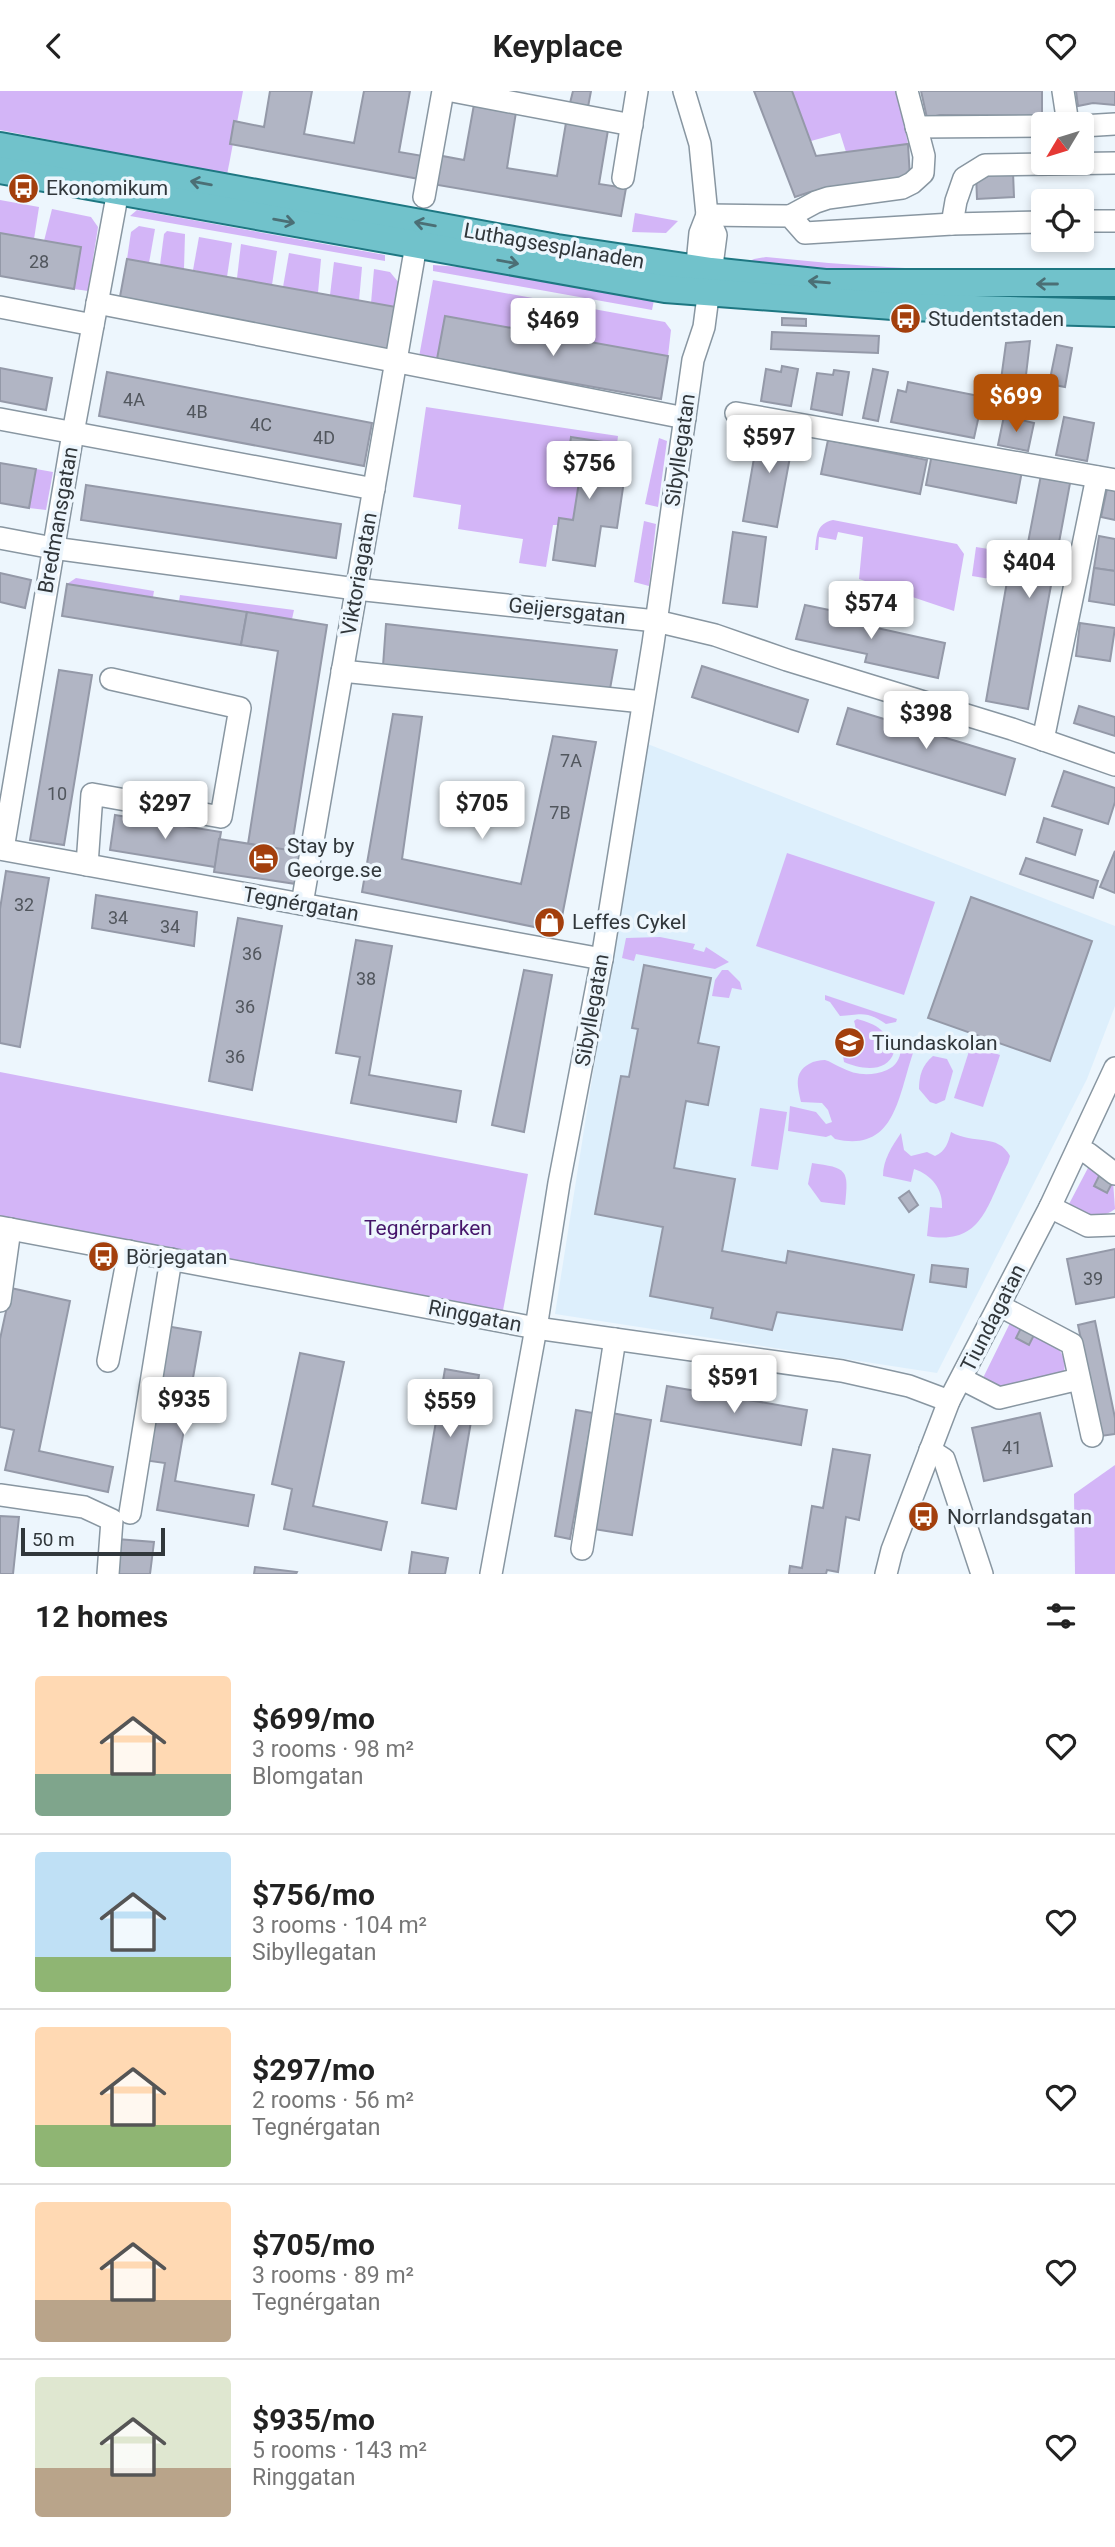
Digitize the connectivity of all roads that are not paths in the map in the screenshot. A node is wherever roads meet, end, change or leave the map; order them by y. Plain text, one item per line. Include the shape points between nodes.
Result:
1 (443, 91) edge
2 (452, 91) edge
3 (637, 91) edge
4 (684, 91) edge
5 (907, 91) edge
6 (1063, 91) edge
7 (1066, 112) edge
8 (1115, 124) edge
9 (632, 125) junction
10 (1094, 125) edge
11 (916, 127) junction
12 (1031, 127) edge
13 (0, 146) edge
14 (1115, 163) edge
15 (0, 170) edge
16 (623, 178) dead end
17 (118, 191) junction
18 (424, 197) dead end
19 (707, 215) junction
20 (790, 216) junction
21 (1094, 221) edge
22 (1115, 221) edge
23 (1031, 222) edge
24 (953, 225) junction
25 (416, 245) junction
26 (703, 281) junction
27 (1115, 283) edge
28 (97, 303) junction
29 (0, 307) edge
30 (1115, 313) edge
31 (93, 325) junction
32 (396, 362) junction
33 (736, 413) dead end
34 (685, 418) junction
35 (0, 419) edge
36 (73, 433) junction
37 (1106, 478) edge
38 (374, 489) junction
39 (0, 538) edge
40 (53, 548) junction
41 (356, 589) junction
42 (656, 621) junction
43 (342, 671) junction
44 (111, 679) dead end
45 (643, 702) junction
46 (1043, 740) junction
47 (1115, 765) edge
48 (1, 849) edge
49 (87, 865) junction
50 (302, 904) junction
51 (602, 959) junction
52 (1113, 1077) edge
53 (1078, 1148) junction
54 (1115, 1174) edge
55 (1050, 1207) junction
56 (1115, 1225) edge
57 (5, 1228) edge
58 (129, 1251) junction
59 (171, 1259) junction
60 (0, 1301) edge
61 (1000, 1306) junction
62 (536, 1328) junction
63 (615, 1339) junction
64 (108, 1361) dead end
65 (962, 1378) junction
66 (1079, 1379) junction
67 (949, 1401) junction
68 (1092, 1436) dead end
69 (930, 1450) junction
70 (0, 1495) edge
71 (130, 1513) dead end
72 (582, 1549) dead end
73 (108, 1574) edge
74 (491, 1574) edge
75 (886, 1574) edge
76 (982, 1574) edge

1 - 18 street
2 - 9 street
3 - 9 street
4 - 19 street, Sibyllegatan via 700,144
5 - 11 street
6 - 7 street
8 - 10 street
9 - 16 street
11 - 12 street
11 - 20 street via 924,156 923,173 912,183 828,198
26 -> 13 main road, Luthagsesplanaden via 557,249
14 - 24 street via 985,165 964,178
15 - 17 main road, Luthagsesplanaden
17 -> 25 main road, Luthagsesplanaden
17 - 28 street, Bredmansgatan
19 - 20 street
19 - 26 street, Sibyllegatan via 716,236
20 - 24 street via 805,233
21 - 22 street
23 - 24 street
25 -> 26 main road, Luthagsesplanaden via 665,289
25 - 32 street, Viktoriagatan
27 -> 26 main road, Luthagsesplanaden
26 - 30 main road, Luthagsesplanaden via 906,307
26 - 34 street, Sibyllegatan via 691,325 693,361
28 - 31 street, Bredmansgatan
28 - 32 street
29 - 31 street
31 - 36 street, Bredmansgatan
32 - 34 street
32 - 38 street, Viktoriagatan
33 - 37 street
34 - 42 street, Sibyllegatan
35 - 36 street
36 - 38 street
36 - 40 street, Bredmansgatan
37 - 46 street
38 - 41 street, Viktoriagatan
39 - 40 street, Geijersgatan
40 - 41 street, Geijersgatan
40 - 48 street, Bredmansgatan
41 - 42 street, Geijersgatan
41 - 43 street, Viktoriagatan
42 - 45 street, Sibyllegatan
42 - 46 street, Geijersgatan via 715,635
43 - 45 street
43 - 50 street, Viktoriagatan
44 - 49 street via 240,708 221,817 92,794
45 - 51 street, Sibyllegatan
46 - 47 street, Geijersgatan
48 - 49 street, Tegnérgatan
49 - 50 street, Tegnérgatan
50 - 51 street, Tegnérgatan
51 - 62 street, Sibyllegatan
52 - 53 street, Tiundagatan
53 - 54 street
53 - 55 street, Tiundagatan
55 - 56 street via 1088,1226
55 - 61 street, Tiundagatan
57 - 58 street, Ringgatan
57 - 60 street
58 - 59 street, Ringgatan
58 - 64 street
59 - 62 street, Ringgatan
59 - 71 street
61 - 65 street, Tiundagatan
61 - 66 street via 1072,1344
62 - 63 street, Ringgatan
62 - 74 street, Sibyllegatan
63 - 67 street, Ringgatan via 842,1371 909,1386
63 - 72 street
65 - 66 street via 999,1398
65 - 67 street, Tiundagatan
66 - 68 street
67 - 69 street, Tiundagatan
69 - 75 street, Tiundagatan
69 - 76 street via 944,1459
70 - 73 street via 84,1507 112,1520

